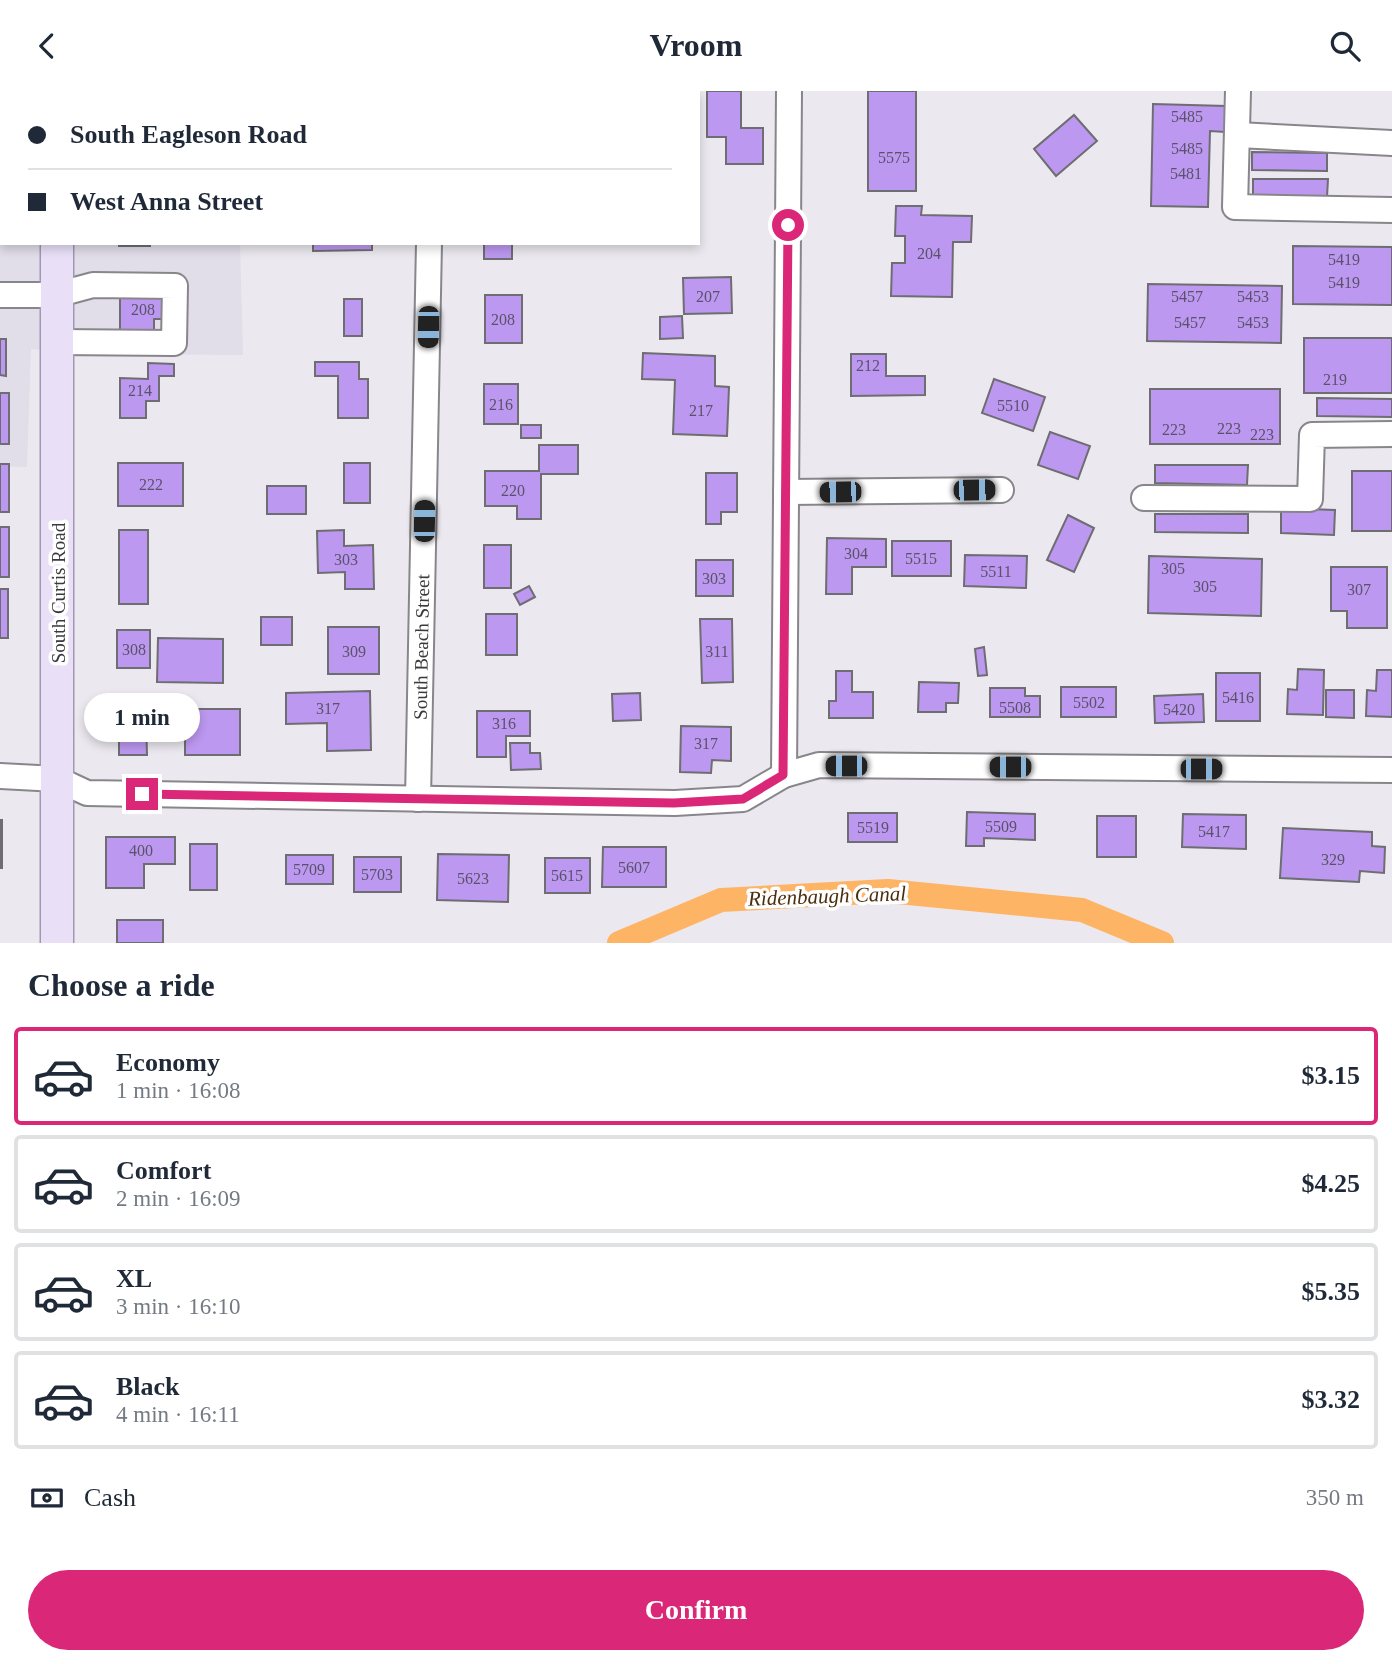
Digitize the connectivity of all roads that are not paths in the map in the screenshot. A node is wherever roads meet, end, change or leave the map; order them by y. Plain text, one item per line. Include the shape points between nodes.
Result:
1 (789, 91) edge
2 (1238, 91) edge
3 (1238, 135) junction
4 (1392, 143) edge
5 (1392, 209) edge
6 (57, 245) edge
7 (429, 245) edge
8 (0, 295) edge
9 (57, 295) junction
10 (57, 342) junction
11 (1392, 434) edge
12 (1001, 490) dead end
13 (786, 492) junction
14 (1144, 498) dead end
15 (1392, 770) edge
16 (783, 775) junction
17 (0, 776) edge
18 (57, 779) junction
19 (418, 799) junction
20 (57, 943) edge

1 - 13 street
2 - 3 street
3 - 4 street
3 - 5 street via 1235,207
6 - 9 main road, South Curtis Road
7 - 19 street, South Beach Street
8 - 9 street
9 - 10 main road, South Curtis Road
9 - 10 street via 93,285 175,286 174,343
10 - 18 main road, South Curtis Road
11 - 14 street via 1312,435 1310,499
12 - 13 street
13 - 16 street
15 - 16 street via 819,765
16 - 19 street via 743,799 715,801
17 - 18 street
18 - 19 street via 87,793
18 - 20 main road, South Curtis Road

